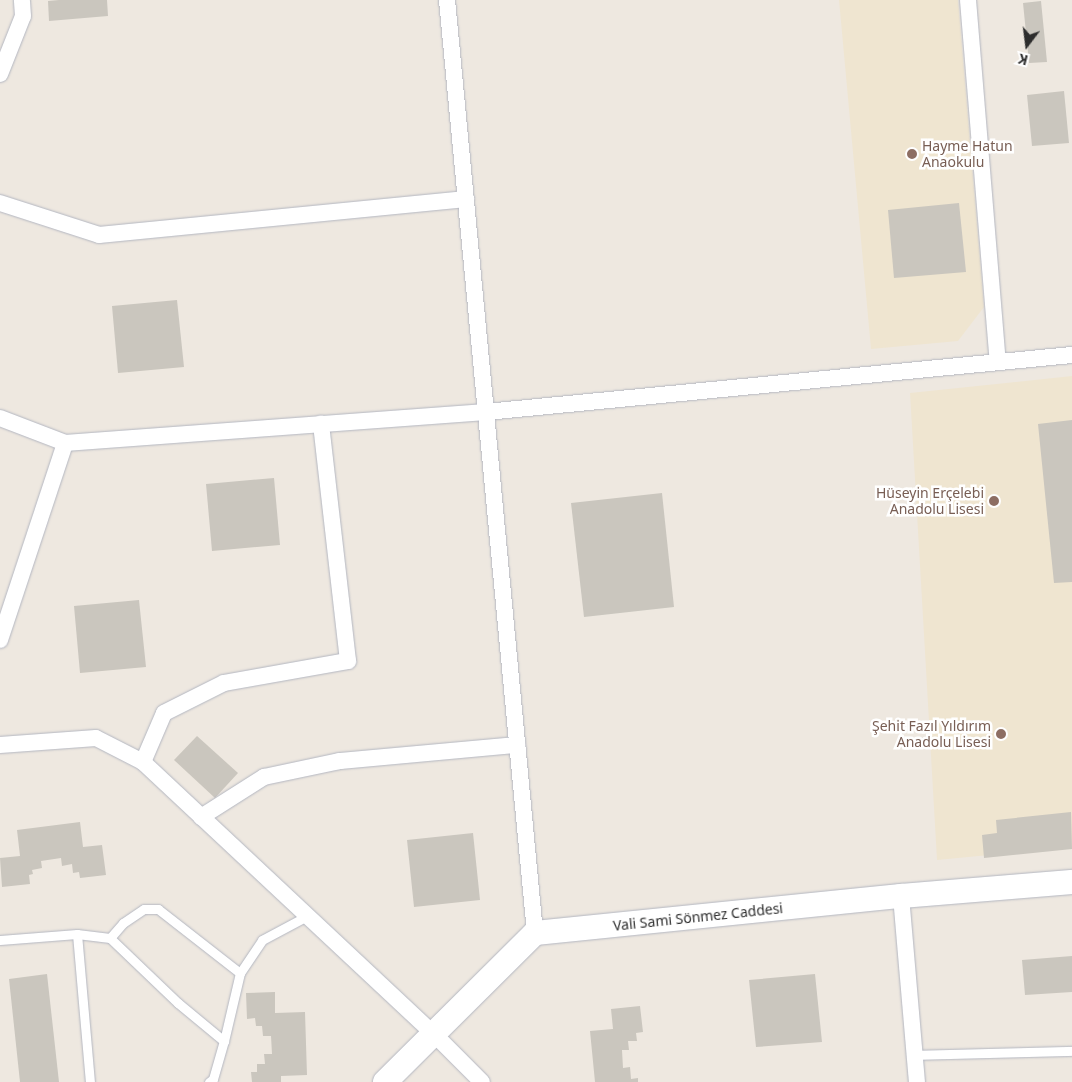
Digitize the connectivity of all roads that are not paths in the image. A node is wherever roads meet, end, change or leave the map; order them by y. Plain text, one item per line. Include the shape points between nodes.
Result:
1 (34, 0) edge
2 (447, 0) edge
3 (968, 0) edge
4 (23, 8) edge
5 (0, 74) edge
6 (466, 199) junction
7 (0, 202) edge
8 (1072, 355) edge
9 (998, 362) junction
10 (486, 412) junction
11 (0, 418) edge
12 (321, 424) junction
13 (65, 443) junction
14 (0, 640) edge
15 (0, 745) edge
16 (518, 745) junction
17 (142, 762) junction
18 (201, 817) junction
19 (1072, 882) edge
20 (901, 896) junction
21 (307, 916) junction
22 (535, 933) junction
23 (77, 934) junction
24 (110, 938) junction
25 (0, 940) edge
26 (240, 973) junction
27 (433, 1033) junction
28 (224, 1042) junction
29 (1072, 1051) edge
30 (915, 1055) junction
31 (90, 1082) edge
32 (209, 1082) edge
33 (385, 1082) edge
34 (482, 1082) edge
35 (918, 1082) edge

1 - 4 street
2 - 6 street
3 - 9 street
4 - 5 street
6 - 7 street via 99,235
6 - 10 street
8 - 9 street
9 - 10 street
10 - 12 street
10 - 16 street
11 - 13 street
12 - 13 street
12 - 17 street via 348,661 224,683 164,713
13 - 14 street
15 - 17 street via 96,738
16 - 18 street via 340,761 264,777
16 - 22 street
17 - 18 street
18 - 21 street
19 - 20 main road, Vali Sami Sönmez Caddesi
20 - 22 main road, Vali Sami Sönmez Caddesi
20 - 30 street
21 - 26 lane via 262,940
21 - 27 street
22 - 27 main road
23 - 24 lane
23 - 25 lane
23 - 31 lane
24 - 26 lane via 123,923 144,909 158,909
24 - 28 lane
26 - 28 lane
27 - 33 main road
27 - 34 street
28 - 32 lane via 213,1079
29 - 30 lane
30 - 35 street

